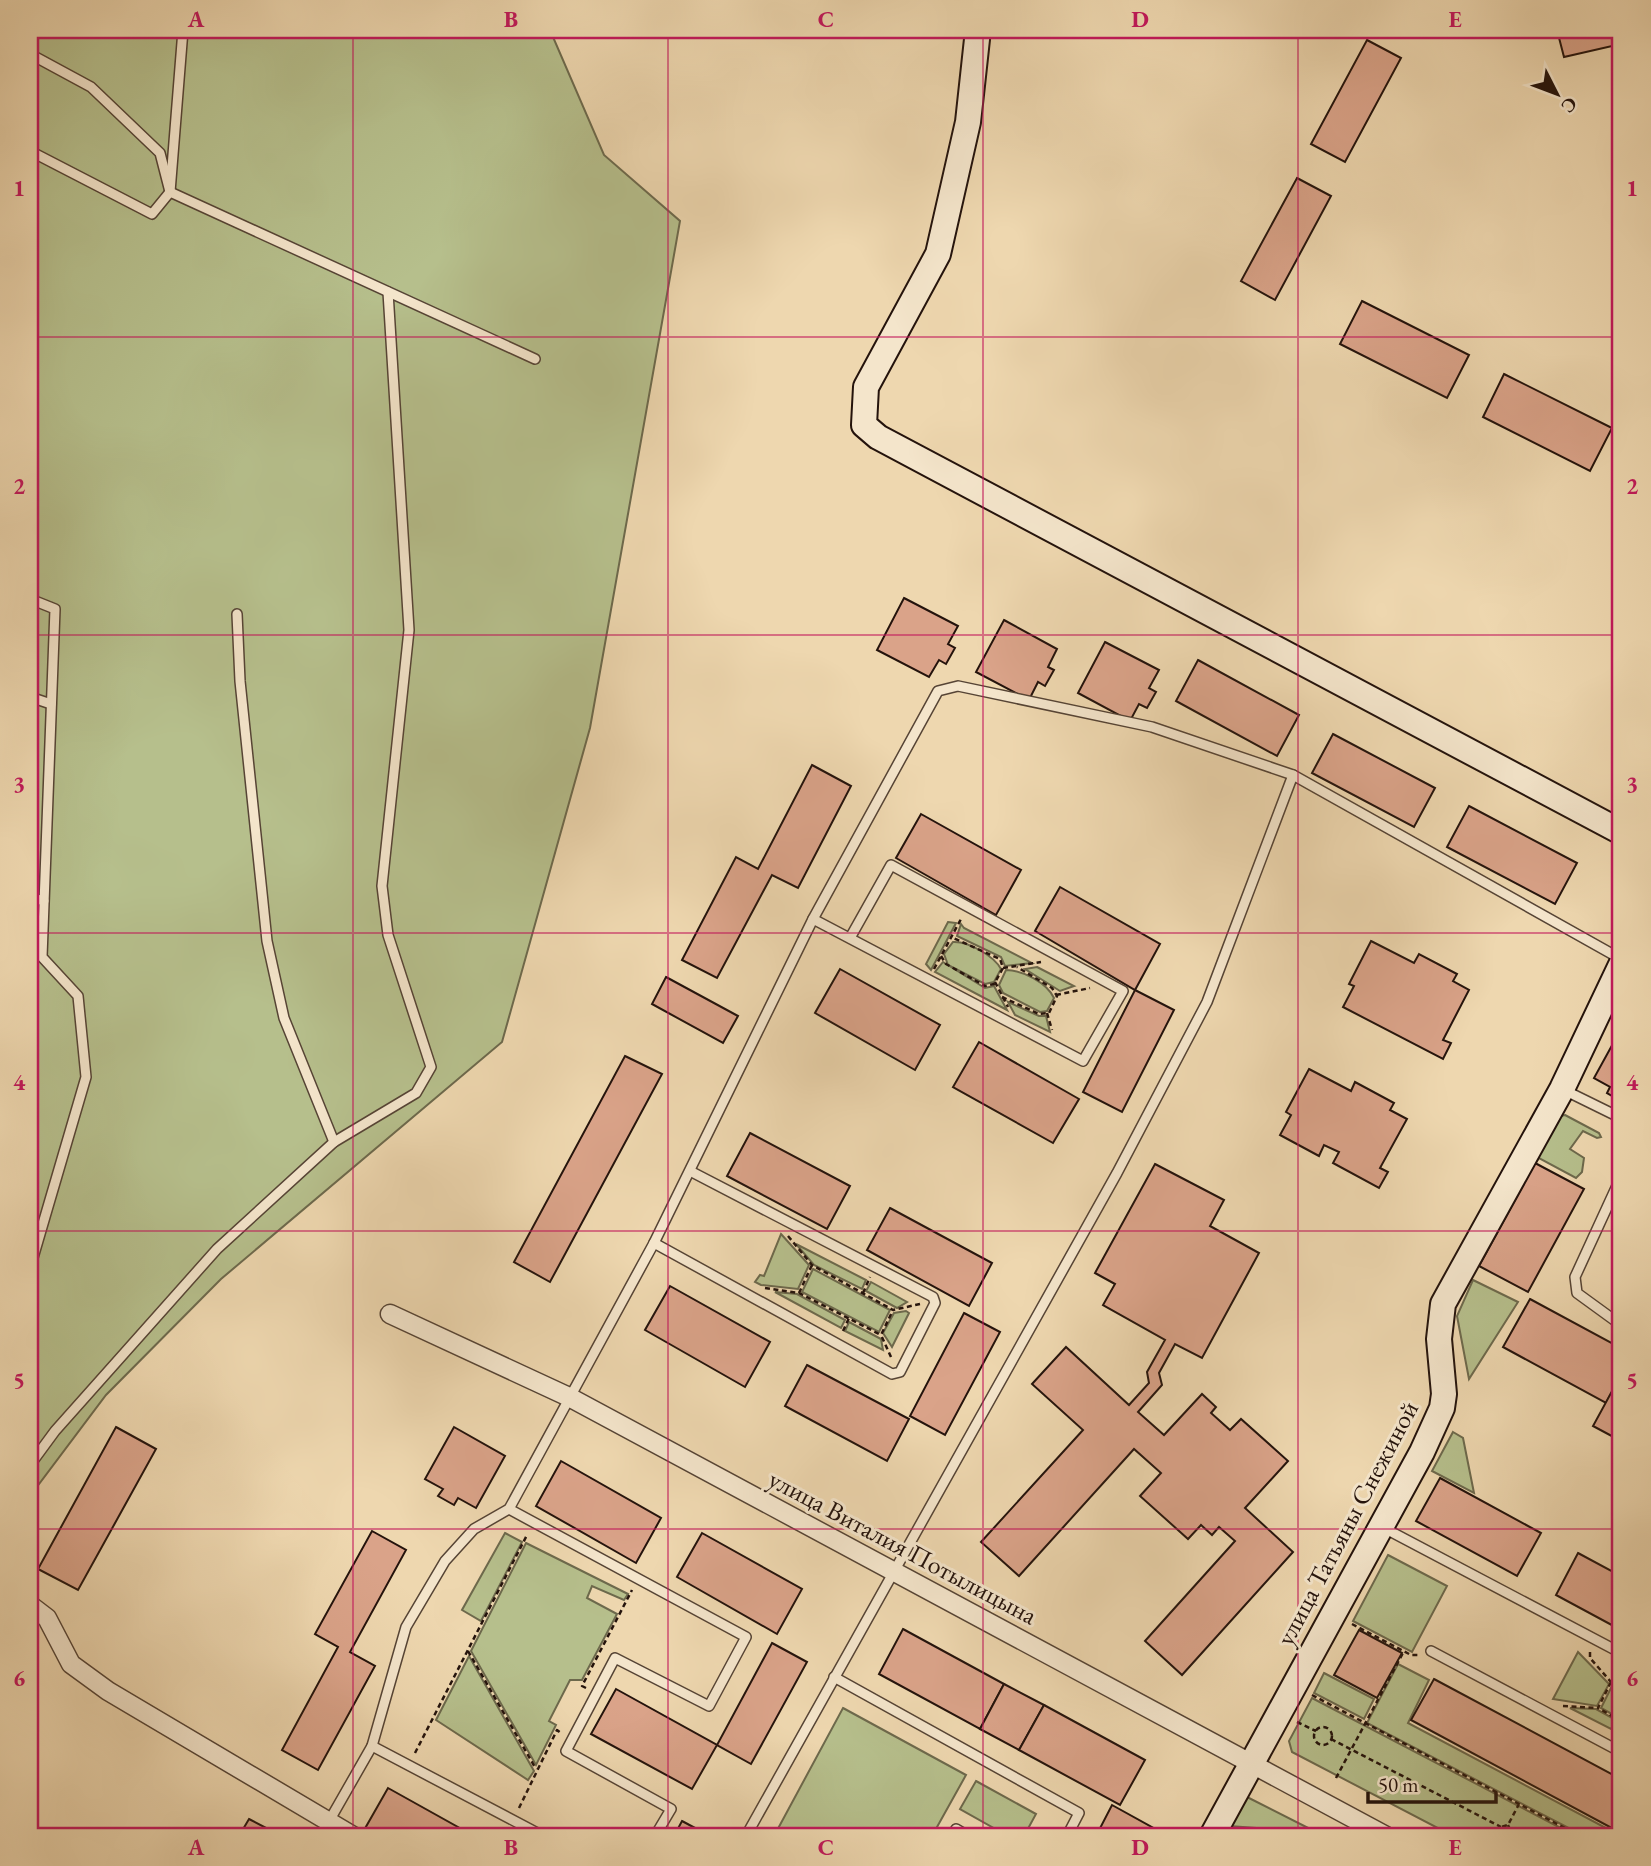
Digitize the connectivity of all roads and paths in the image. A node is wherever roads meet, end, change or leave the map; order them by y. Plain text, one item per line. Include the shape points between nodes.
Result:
1 (183, 30) edge
2 (978, 30) edge
3 (30, 54) edge
4 (30, 151) edge
5 (170, 192) junction
6 (388, 292) junction
7 (535, 359) dead end
8 (30, 599) edge
9 (237, 614) dead end
10 (30, 697) edge
11 (51, 704) junction
12 (1293, 775) junction
13 (1621, 832) edge
14 (30, 897) edge
15 (44, 901) junction
16 (967, 907) junction
17 (813, 919) junction
18 (951, 937) junction
19 (850, 938) junction
20 (941, 956) junction
21 (1057, 956) junction
22 (1621, 958) edge
23 (1621, 965) edge
24 (1017, 967) junction
25 (1003, 968) junction
26 (929, 980) junction
27 (995, 982) junction
28 (1110, 984) junction
29 (1056, 995) junction
30 (1002, 997) junction
31 (1010, 1023) junction
32 (1562, 1089) junction
33 (1621, 1118) edge
34 (334, 1142) junction
35 (690, 1171) junction
36 (1621, 1177) edge
37 (783, 1219) junction
38 (654, 1243) junction
39 (812, 1265) junction
40 (30, 1268) edge
41 (735, 1287) junction
42 (799, 1293) junction
43 (935, 1301) junction
44 (894, 1310) junction
45 (390, 1314) dead end
46 (1621, 1325) edge
47 (881, 1335) junction
48 (899, 1374) junction
49 (569, 1397) junction
50 (30, 1465) edge
51 (509, 1510) junction
52 (533, 1522) junction
53 (1381, 1526) junction
54 (893, 1572) junction
55 (30, 1605) edge
56 (1348, 1621) dead end
57 (1597, 1640) junction
58 (468, 1651) junction
59 (1404, 1651) junction
60 (1431, 1651) joint
61 (1621, 1653) edge
62 (834, 1677) junction
63 (1611, 1682) junction
64 (1621, 1688) edge
65 (1309, 1694) dead end
66 (1598, 1708) junction
67 (1556, 1717) junction
68 (1295, 1721) dead end
69 (1621, 1721) edge
70 (1365, 1723) junction
71 (1316, 1731) junction
72 (1331, 1740) junction
73 (372, 1746) junction
74 (1351, 1750) junction
75 (1621, 1752) edge
76 (1251, 1764) junction
77 (410, 1766) junction
78 (537, 1771) dead end
79 (1336, 1778) dead end
80 (1519, 1804) junction
81 (328, 1823) junction
82 (1508, 1825) junction
83 (1501, 1828) junction
84 (1511, 1832) junction
85 (354, 1836) edge
86 (543, 1836) edge
87 (655, 1836) edge
88 (746, 1836) edge
89 (952, 1836) edge
90 (968, 1836) edge
91 (1067, 1836) edge
92 (1212, 1836) edge
93 (1385, 1836) edge
94 (1503, 1836) edge
95 (1518, 1836) edge
96 (1580, 1836) edge

1 - 5 lane
2 - 13 street via 968,122 937,254 866,387 864,425 878,437
3 - 5 lane via 91,87 160,153
4 - 5 lane via 152,214
5 - 6 lane
6 - 7 lane
6 - 34 lane via 409,630 382,886 388,935 431,1067 416,1093
8 - 11 lane via 55,609
9 - 34 lane via 267,942 284,1018
10 - 11 lane
11 - 15 lane
12 - 17 lane via 1152,727 958,686 938,691
12 - 22 lane
12 - 54 lane via 1207,1002
14 - 15 lane
15 - 40 lane via 42,957 78,996 86,1077
16 - 18 path
16 - 19 lane via 891,866
16 - 21 lane
17 - 19 lane
17 - 35 lane
18 - 20 path
18 - 25 path via 1000,959
19 - 26 lane
20 - 26 path
20 - 27 path via 946,964 985,986
21 - 24 path
21 - 28 lane
23 - 32 street, улица Татьяны Снежиной
24 - 25 path
24 - 29 path
25 - 27 path
26 - 31 lane
27 - 30 path
28 - 29 path
28 - 31 lane via 1123,992 1083,1061
29 - 30 path via 1049,1013 1039,1014
30 - 31 path via 1010,1010
32 - 33 lane
32 - 53 street, улица Татьяны Снежиной via 1443,1304 1439,1339 1442,1408
34 - 50 lane via 217,1249
35 - 37 lane
35 - 38 lane
36 - 46 lane via 1575,1277 1577,1293
37 - 39 path via 790,1241
37 - 43 lane
38 - 41 lane
38 - 49 lane
39 - 42 path
39 - 44 path
41 - 42 path
41 - 48 lane
42 - 47 path
43 - 44 path
43 - 48 lane
44 - 47 path
45 - 49 street, улица Виталия Потылицына
47 - 48 path
49 - 51 lane
49 - 54 street, улица Виталия Потылицына
51 - 52 lane
51 - 73 lane via 474,1528 445,1561 406,1627
52 - 58 path
52 - 87 lane via 746,1637 709,1706 615,1658 566,1751 671,1809
53 - 57 lane
53 - 76 street, улица Татьяны Снежиной
54 - 62 lane
54 - 76 street, улица Виталия Потылицына
55 - 81 street via 47,1618 71,1664
56 - 59 path
57 - 61 lane
57 - 63 path via 1588,1657
58 - 77 path
58 - 78 path
59 - 60 path via 1422,1655
59 - 70 path
60 - 67 lane
62 - 88 lane
62 - 91 lane via 1079,1813
63 - 64 path
63 - 66 path
65 - 70 path
66 - 67 path via 1564,1705
66 - 69 path
67 - 75 lane
68 - 71 path
70 - 74 path
70 - 80 path
71 - 72 path via 1326,1727 1331,1730
71 - 72 path via 1318,1743
72 - 74 path
73 - 77 lane
73 - 81 lane
74 - 79 path
74 - 83 path
76 - 92 street, улица Татьяны Снежиной
76 - 93 street, улица Виталия Потылицына
77 - 86 lane
80 - 82 path
80 - 96 path
81 - 85 street
82 - 83 path
82 - 84 path
83 - 94 path
84 - 94 path
84 - 95 path
89 - 90 lane via 956,1829

